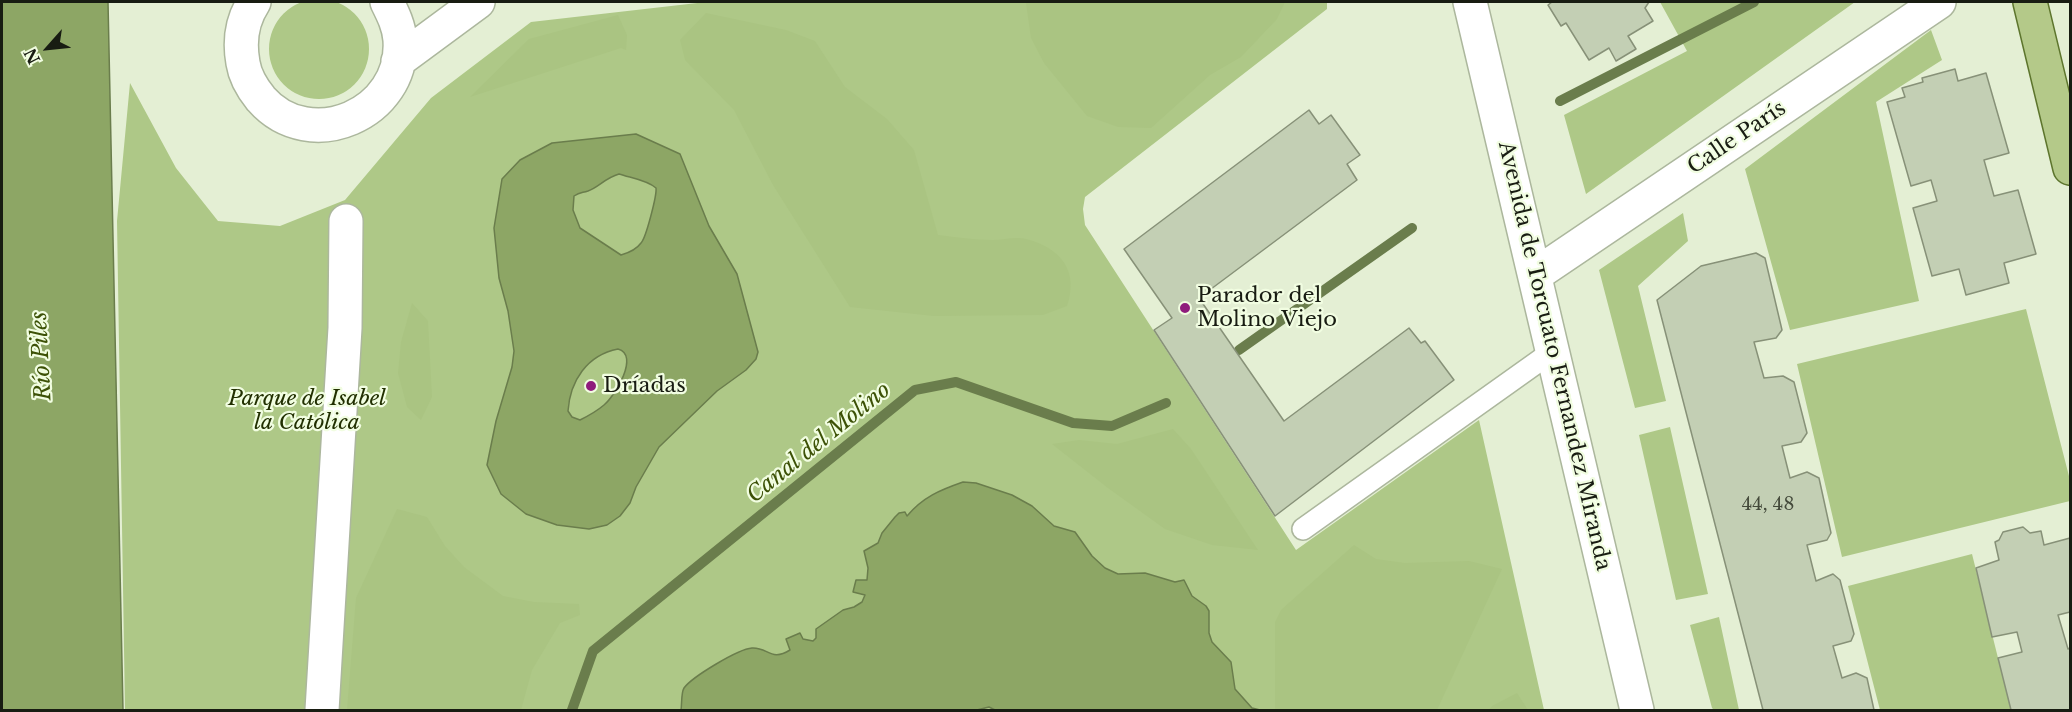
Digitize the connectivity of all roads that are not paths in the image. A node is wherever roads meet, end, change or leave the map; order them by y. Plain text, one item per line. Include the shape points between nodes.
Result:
1 (254, 2) edge
2 (387, 2) edge
3 (478, 2) edge
4 (1470, 2) edge
5 (1939, 2) edge
6 (2030, 2) edge
7 (398, 61) junction
8 (2070, 168) edge
9 (346, 221) dead end
10 (1536, 275) junction
11 (1553, 351) junction
12 (1303, 528) dead end
13 (322, 711) edge
14 (1637, 711) edge

1 - 7 street via 242,30 244,72 267,106 285,117 326,126 346,121 380,98 392,81
2 - 7 street via 400,40
3 - 7 street
4 - 10 street, Avenida de Torcuato Fernandez Miranda
5 - 10 street, Calle París
6 - 8 main road
9 - 13 street via 345,328
10 - 11 street, Avenida de Torcuato Fernandez Miranda
11 - 12 lane
11 - 14 street, Avenida de Torcuato Fernandez Miranda

